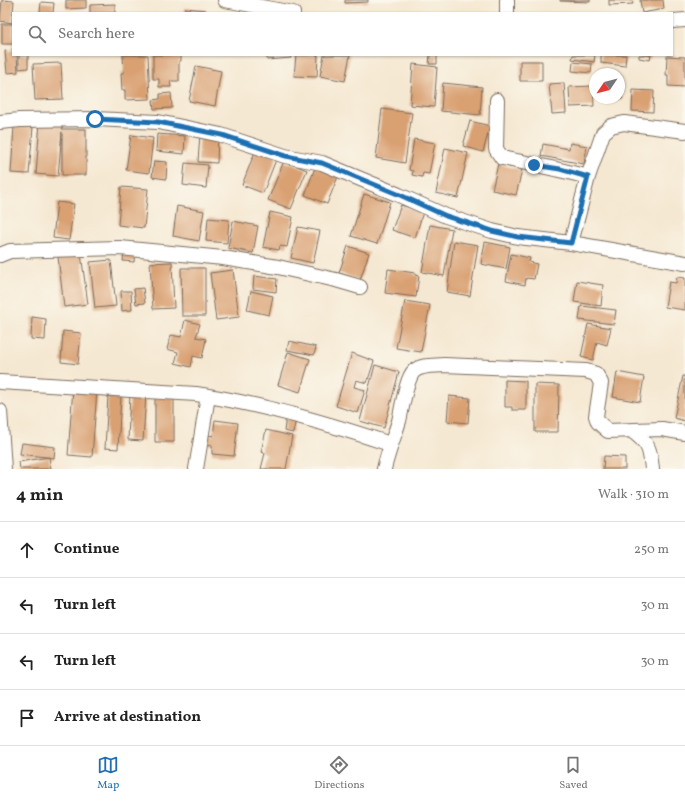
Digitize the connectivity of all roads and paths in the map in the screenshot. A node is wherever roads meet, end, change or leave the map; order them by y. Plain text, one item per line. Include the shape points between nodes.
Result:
1 (225, 0) edge
2 (508, 0) edge
3 (288, 12) edge
4 (507, 12) edge
5 (685, 20) edge
6 (673, 21) edge
7 (497, 100) dead end
8 (0, 122) edge
9 (685, 131) edge
10 (588, 177) junction
11 (571, 243) junction
12 (0, 255) edge
13 (685, 263) edge
14 (360, 288) dead end
15 (0, 382) edge
16 (208, 396) junction
17 (0, 411) edge
18 (632, 430) junction
19 (685, 433) edge
20 (390, 444) junction
21 (4, 469) edge
22 (196, 469) edge
23 (384, 469) edge
24 (652, 469) edge

1 - 3 street
2 - 4 street
5 - 6 street
7 - 10 street via 496,149 502,158
8 - 11 street via 95,119 158,122 222,135 286,156 322,163 446,216 492,231 518,237
9 - 10 street via 624,123 611,126 603,133
10 - 11 street
11 - 13 street
12 - 14 street via 10,251 120,248 223,258 278,267
15 - 16 street
16 - 20 street via 274,409
16 - 22 street
17 - 21 street
18 - 19 street via 662,429
18 - 20 street via 608,431 598,422 596,416 601,383 596,374 586,370 421,366 414,371 408,384
18 - 24 street via 650,450
20 - 23 street

